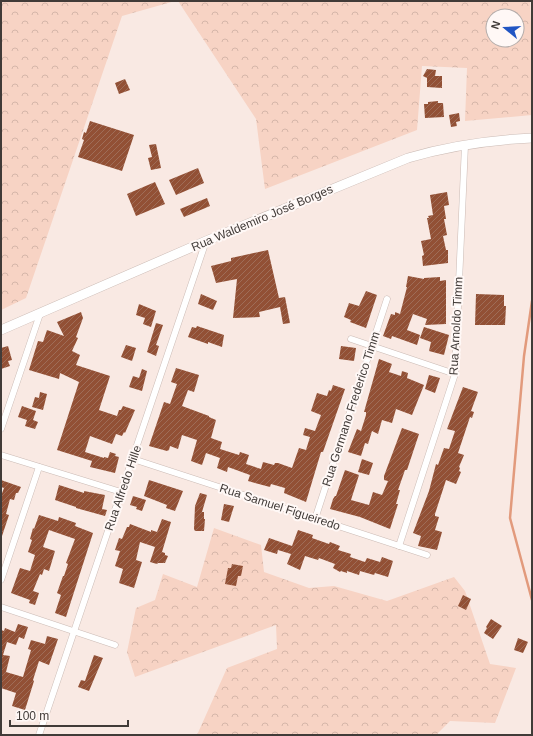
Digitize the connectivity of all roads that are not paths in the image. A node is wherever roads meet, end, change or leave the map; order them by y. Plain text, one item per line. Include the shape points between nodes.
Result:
1 (532, 138) edge
2 (464, 145) junction
3 (206, 241) junction
4 (386, 299) dead end
5 (40, 314) junction
6 (1, 330) edge
7 (351, 339) dead end
8 (372, 346) junction
9 (456, 374) junction
10 (1, 429) edge
11 (1, 456) edge
12 (133, 459) junction
13 (39, 467) junction
14 (122, 492) junction
15 (315, 519) junction
16 (399, 546) junction
17 (427, 555) dead end
18 (1, 580) edge
19 (1, 607) edge
20 (74, 631) junction
21 (115, 645) dead end
22 (39, 735) edge

1 - 2 main road, Rua Waldemiro José Borges
2 - 3 main road, Rua Waldemiro José Borges via 424,153 386,166
2 - 9 street, Rua Arnoldo Timm
3 - 5 main road, Rua Waldemiro José Borges
3 - 12 street, Rua Alfredo Hille
4 - 8 street, Rua Germano Frederico Timm
5 - 6 main road, Rua Waldemiro José Borges
5 - 10 street
7 - 8 street
8 - 9 street
8 - 15 street, Rua Germano Frederico Timm
9 - 16 street, Rua Arnoldo Timm
11 - 13 street
12 - 14 street, Rua Alfredo Hille
12 - 15 street, Rua Samuel Figueiredo
13 - 14 street
13 - 18 street
14 - 20 street, Rua Alfredo Hille
15 - 16 street, Rua Samuel Figueiredo
16 - 17 street, Rua Samuel Figueiredo
19 - 20 street
20 - 21 street
20 - 22 street, Rua Alfredo Hille

